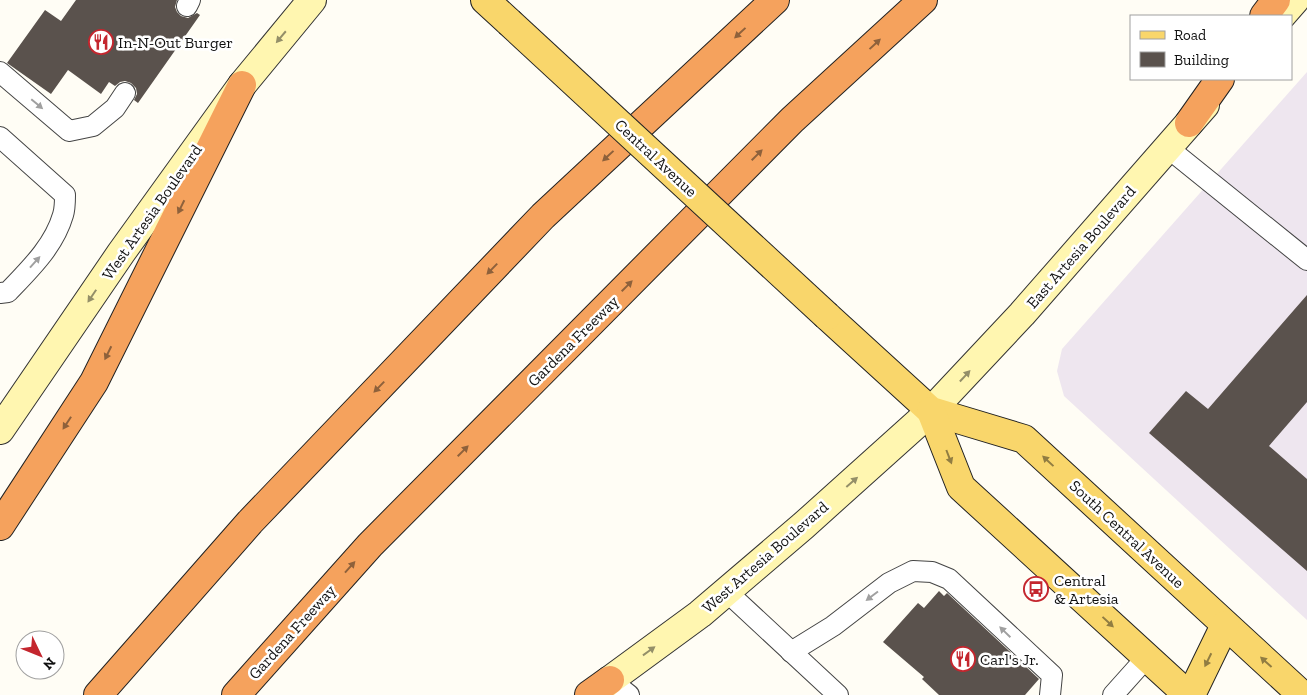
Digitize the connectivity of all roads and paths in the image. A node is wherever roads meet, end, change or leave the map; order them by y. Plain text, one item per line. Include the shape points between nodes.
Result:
1 (312, 0) edge
2 (485, 0) edge
3 (775, 0) edge
4 (923, 0) edge
5 (1276, 0) edge
6 (1295, 0) edge
7 (1265, 15) edge
8 (1282, 15) edge
9 (0, 72) edge
10 (1219, 80) edge
11 (1226, 80) edge
12 (242, 85) junction
13 (125, 93) dead end
14 (1189, 123) junction
15 (0, 137) edge
16 (1168, 148) junction
17 (1307, 260) edge
18 (0, 293) edge
19 (827, 316) joint
20 (931, 411) junction
21 (3, 420) edge
22 (0, 526) edge
23 (726, 591) junction
24 (1225, 625) junction
25 (791, 652) junction
26 (1146, 657) junction
27 (605, 691) edge
28 (98, 695) edge
29 (236, 695) edge
30 (838, 695) edge
31 (1050, 695) edge
32 (1112, 695) edge
33 (1189, 695) edge
34 (1302, 695) edge

1 -> 12 main road, West Artesia Boulevard
2 - 19 main road, Central Avenue, bridge
3 -> 28 highway via 543,216 250,522
29 -> 4 highway, Gardena Freeway via 370,545 792,120
5 - 7 highway
6 - 8 main road
9 -> 13 lane via 69,131 94,126 115,108
10 - 14 highway
11 - 14 main road, East Artesia Boulevard
12 -> 21 main road, West Artesia Boulevard
12 -> 22 highway via 94,382
14 - 16 main road, East Artesia Boulevard
18 -> 15 lane via 8,292 41,257 56,234 64,213 65,195
16 - 17 lane
20 -> 16 main road, East Artesia Boulevard via 1022,314
19 - 20 main road, South Central Avenue
23 -> 20 main road, West Artesia Boulevard
24 -> 20 main road, South Central Avenue via 1024,439
20 -> 26 main road, South Central Avenue via 961,487
23 - 25 lane
27 -> 23 main road, West Artesia Boulevard
24 -> 33 main road
34 -> 24 main road, South Central Avenue
25 - 30 lane
31 -> 25 lane via 1052,675 949,579 932,572 913,571 889,583 833,626
26 - 32 lane
26 - 33 main road, South Central Avenue

